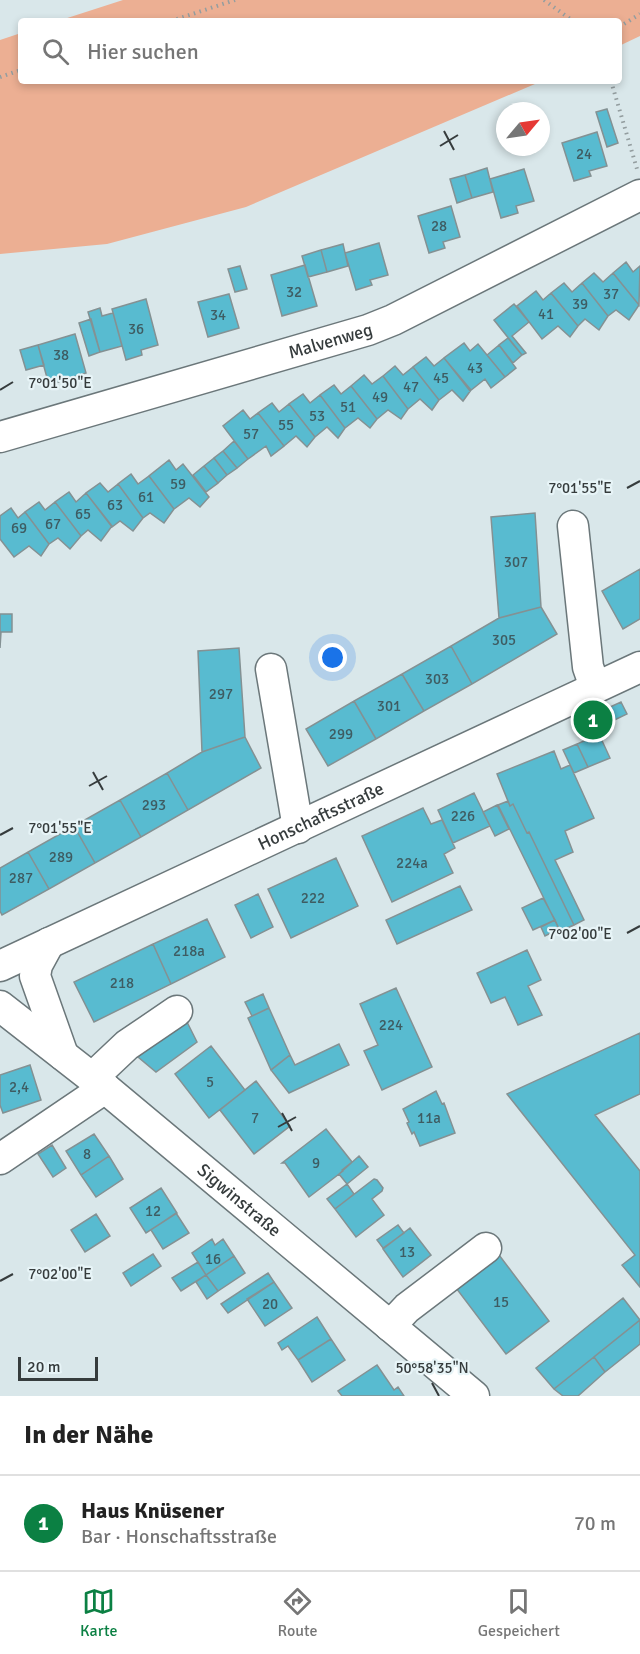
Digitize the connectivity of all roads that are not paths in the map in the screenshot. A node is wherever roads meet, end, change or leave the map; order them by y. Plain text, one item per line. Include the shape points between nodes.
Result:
1 (640, 195) edge
2 (0, 437) edge
3 (573, 526) dead end
4 (640, 667) edge
5 (271, 669) dead end
6 (595, 687) junction
7 (298, 828) junction
8 (49, 943) junction
9 (0, 966) edge
10 (0, 1006) edge
11 (177, 1011) dead end
12 (63, 1055) junction
13 (98, 1083) junction
14 (0, 1159) edge
15 (486, 1248) dead end
16 (390, 1326) junction
17 (474, 1396) edge

1 - 2 street, Malvenweg via 368,330
3 - 6 street via 588,667
4 - 6 street, Honschaftsstraße
5 - 7 street
6 - 7 street, Honschaftsstraße
7 - 8 street, Honschaftsstraße
8 - 9 street, Honschaftsstraße
8 - 12 street via 34,976
10 - 12 street, Sigwinstraße
11 - 13 street via 127,1045
12 - 13 street, Sigwinstraße
13 - 14 street
13 - 16 street, Sigwinstraße
15 - 16 street via 407,1308
16 - 17 street, Sigwinstraße

